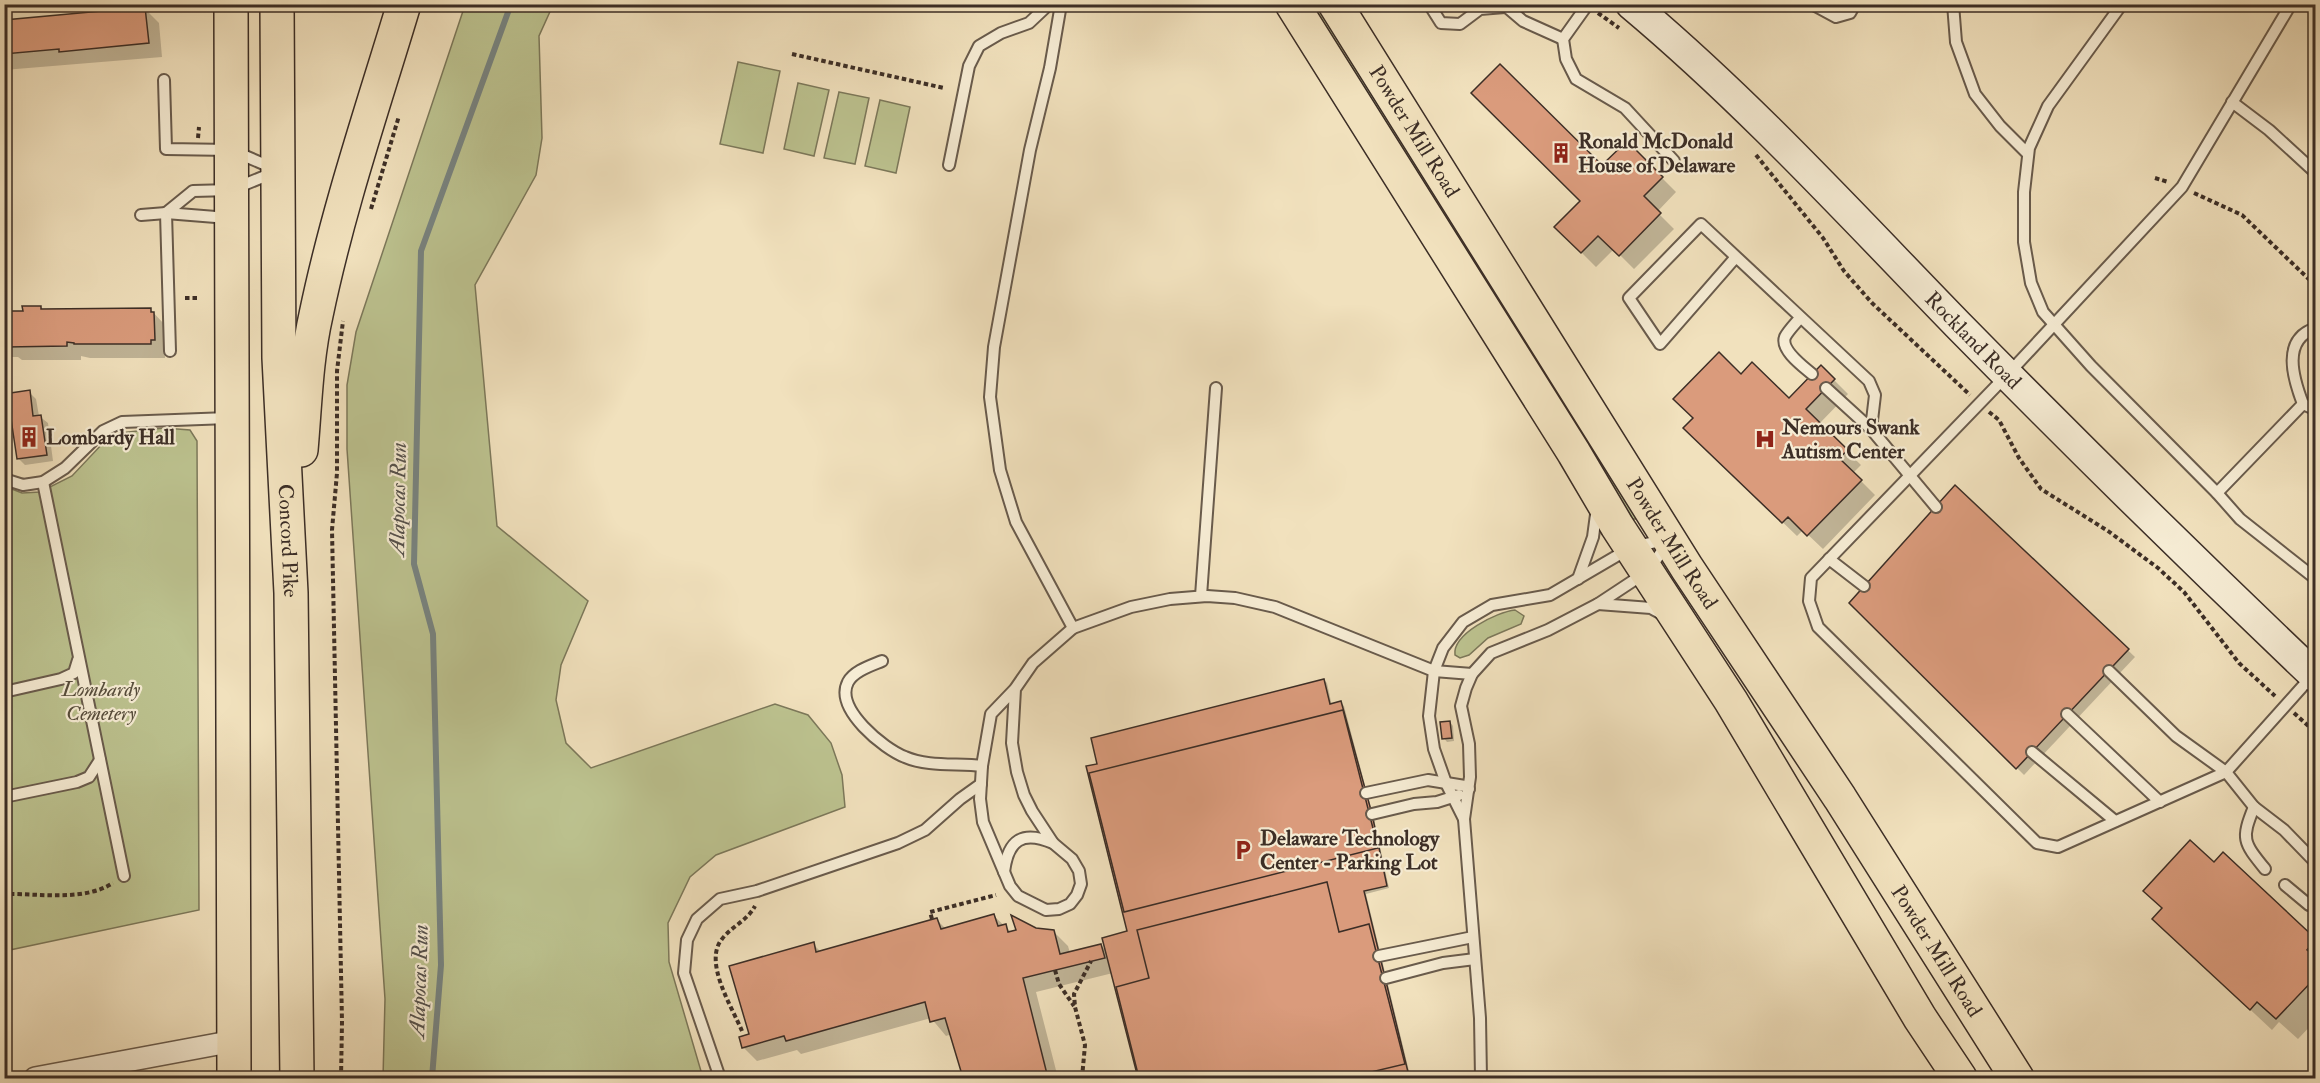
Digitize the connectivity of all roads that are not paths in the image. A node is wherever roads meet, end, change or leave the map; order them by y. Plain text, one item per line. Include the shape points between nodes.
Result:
1 (277, 4) edge
2 (404, 4) edge
3 (1292, 4) edge
4 (1335, 4) edge
5 (1429, 4) edge
6 (1812, 4) edge
7 (1855, 4) edge
8 (1953, 4) edge
9 (2122, 4) edge
10 (2290, 4) edge
11 (1046, 5) edge
12 (1588, 5) edge
13 (230, 6) edge
14 (1504, 6) edge
15 (1065, 7) edge
16 (1627, 18) edge
17 (1563, 39) junction
18 (164, 80) dead end
19 (2232, 102) junction
20 (231, 150) junction
21 (2028, 154) junction
22 (1674, 161) dead end
23 (949, 165) dead end
24 (279, 170) junction
25 (2316, 173) edge
26 (231, 204) junction
27 (166, 213) junction
28 (141, 215) dead end
29 (1736, 257) junction
30 (1800, 318) junction
31 (2054, 325) junction
32 (2316, 328) edge
33 (170, 351) dead end
34 (1812, 374) dead end
35 (2007, 375) junction
36 (1216, 388) dead end
37 (1826, 388) dead end
38 (2303, 404) junction
39 (2316, 410) edge
40 (231, 418) junction
41 (1871, 429) junction
42 (1909, 476) junction
43 (4, 479) edge
44 (43, 482) junction
45 (1599, 493) junction
46 (2217, 493) junction
47 (1936, 507) dead end
48 (1670, 539) junction
49 (1640, 559) junction
50 (1829, 560) junction
51 (1578, 579) junction
52 (2316, 579) edge
53 (1864, 586) dead end
54 (291, 593) junction
55 (1201, 596) junction
56 (1598, 604) junction
57 (1682, 623) junction
58 (1073, 628) junction
59 (79, 657) junction
60 (882, 661) dead end
61 (1434, 671) junction
62 (2109, 671) dead end
63 (1472, 674) junction
64 (2314, 676) edge
65 (1015, 688) junction
66 (4, 692) edge
67 (2067, 714) dead end
68 (2032, 752) dead end
69 (100, 760) junction
70 (982, 766) junction
71 (2226, 772) junction
72 (1446, 783) junction
73 (981, 784) junction
74 (1469, 789) junction
75 (1366, 793) dead end
76 (4, 797) edge
77 (1453, 798) junction
78 (2160, 802) junction
79 (2254, 807) junction
80 (1372, 814) dead end
81 (1464, 819) junction
82 (2115, 821) junction
83 (1053, 843) junction
84 (2316, 863) edge
85 (2265, 869) dead end
86 (1004, 873) junction
87 (124, 876) road end
88 (2285, 885) dead end
89 (2316, 904) edge
90 (1473, 937) junction
91 (1379, 956) dead end
92 (1475, 959) junction
93 (1386, 978) dead end
94 (234, 1041) junction
95 (35, 1078) edge
96 (234, 1078) edge
97 (297, 1078) edge
98 (720, 1078) edge
99 (1481, 1078) edge
100 (1960, 1078) edge
101 (2017, 1078) edge

1 - 24 highway, Concord Pike
2 - 54 highway via 336,226 315,317 307,370
3 - 45 highway, Powder Mill Road
4 - 48 highway, Powder Mill Road
5 - 14 lane via 1441,23 1460,24 1480,9
6 - 7 lane via 1836,17 1850,13
8 - 21 lane via 1956,42 1975,94
9 - 21 lane via 2048,106
10 - 19 lane
11 - 15 lane
11 - 23 lane via 1029,23 1000,33 979,46 969,66
12 - 17 lane
13 - 20 highway
14 - 17 lane via 1523,21
15 - 58 lane via 1030,150 994,347 990,397 1000,470 1017,522
16 - 35 street, Rockland Road via 1668,36 1784,146
17 - 22 lane via 1566,59 1576,79 1625,108
18 - 20 lane via 166,149
19 - 25 lane
19 - 31 lane via 2182,187
20 - 24 lane
20 - 26 highway
21 - 31 lane via 2024,242 2031,283 2043,312
24 - 26 lane
24 - 54 highway, Concord Pike via 279,358
26 - 27 lane
26 - 27 lane via 193,191
26 - 40 highway
27 - 28 lane
27 - 33 lane
29 - 29 lane via 1701,224 1629,298 1660,344
29 - 30 lane
30 - 34 lane via 1784,344
30 - 41 lane via 1869,381 1875,395
31 - 35 lane
31 - 46 lane
32 - 38 lane via 2304,331 2296,340 2293,356 2294,380
35 - 42 lane
35 - 64 street, Rockland Road
36 - 55 lane
37 - 41 lane
38 - 39 lane
38 - 46 lane
40 - 44 lane via 122,422 103,431 65,468
40 - 94 highway
41 - 42 lane
42 - 47 lane
42 - 50 lane
43 - 44 lane via 22,485
44 - 59 lane
45 - 49 highway, Powder Mill Road
45 - 51 lane via 1593,537
46 - 52 lane via 2240,519
48 - 49 lane
48 - 49 lane
48 - 101 highway, Powder Mill Road
49 - 51 lane
49 - 56 lane
49 - 57 highway, Powder Mill Road
50 - 53 lane
50 - 82 lane via 1811,578 1809,601 1818,627 2037,843 2058,847
51 - 61 lane via 1551,596 1492,605 1463,622 1443,648
54 - 97 highway, Concord Pike
55 - 58 lane via 1131,607
55 - 61 lane via 1235,598 1275,607
56 - 57 lane via 1651,608
56 - 63 lane via 1491,653
57 - 100 highway, Powder Mill Road
58 - 65 lane via 1033,663
59 - 66 lane via 74,673
59 - 69 lane
60 - 70 lane via 854,674 846,684 846,698 864,728 906,758
61 - 63 lane
61 - 72 lane via 1428,716
62 - 71 lane via 2176,736
63 - 74 lane via 1461,706 1468,744
64 - 71 lane
65 - 70 lane via 991,714
65 - 83 lane via 1012,743 1017,772 1032,811
67 - 78 lane
68 - 82 lane
69 - 76 lane via 89,777 77,782
69 - 87 lane
70 - 73 lane
71 - 78 lane
71 - 79 lane
72 - 74 lane
72 - 75 lane via 1428,780
72 - 77 lane
73 - 86 lane via 983,822
73 - 98 lane via 925,830 898,843 757,891 720,899 697,919 687,940 684,973
74 - 77 lane
74 - 81 lane
77 - 80 lane
77 - 81 lane
78 - 82 lane
79 - 84 lane via 2284,830
79 - 85 lane via 2245,829 2248,847
81 - 90 lane
83 - 86 lane via 1040,837 1018,840 1006,858
83 - 86 lane via 1080,871 1081,884 1070,904 1046,910 1033,904 1018,896
88 - 89 lane via 2309,905
90 - 91 lane
90 - 92 lane
92 - 93 lane
92 - 99 lane
94 - 95 street
94 - 96 highway

